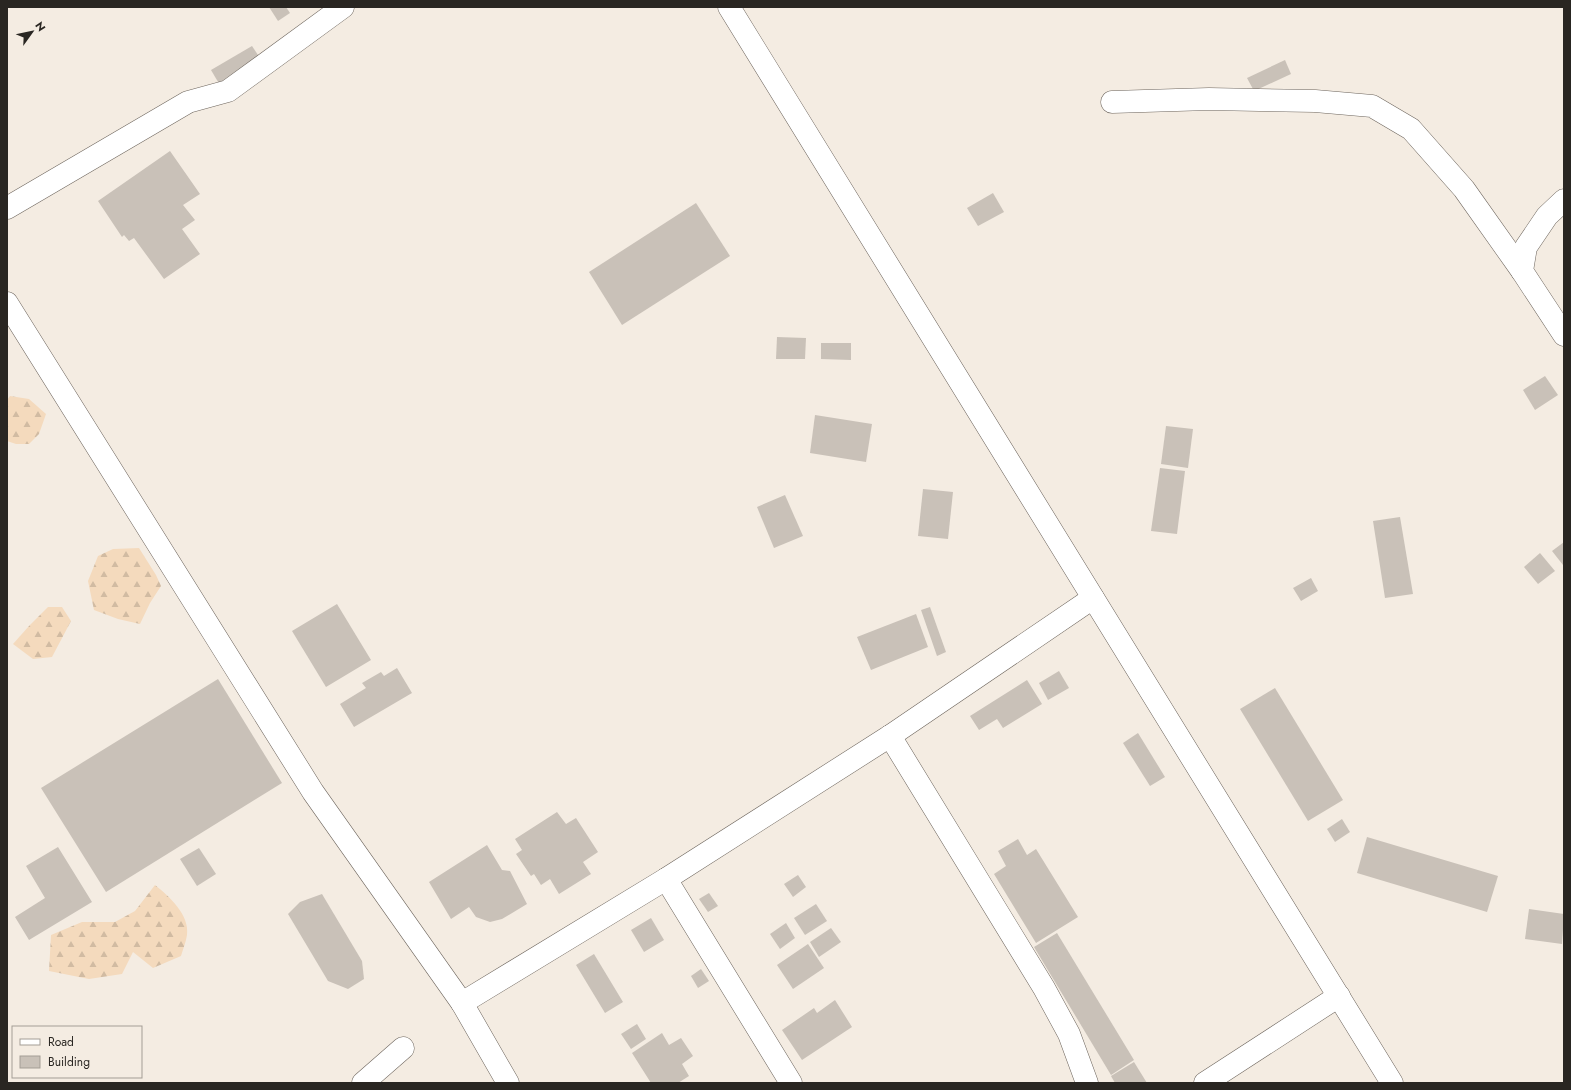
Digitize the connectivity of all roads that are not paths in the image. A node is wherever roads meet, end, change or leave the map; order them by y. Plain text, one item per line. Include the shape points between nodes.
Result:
1 (344, 7) edge
2 (729, 7) edge
3 (1112, 102) dead end
4 (1564, 200) edge
5 (7, 208) edge
6 (1522, 271) junction
7 (7, 303) edge
8 (1564, 335) edge
9 (1093, 598) junction
10 (890, 736) junction
11 (666, 879) junction
12 (1339, 996) junction
13 (462, 1003) junction
14 (403, 1048) dead end
15 (363, 1083) edge
16 (508, 1083) edge
17 (791, 1083) edge
18 (1087, 1083) edge
19 (1204, 1083) edge
20 (1392, 1083) edge

1 - 5 street via 228,91 188,102
2 - 9 street
3 - 6 street via 1217,99 1372,106 1411,129 1464,189
4 - 6 street via 1547,216 1526,247
6 - 8 street
7 - 13 street via 313,792
9 - 10 street
9 - 12 street
10 - 11 street
10 - 18 street via 1044,988 1069,1034
11 - 13 street
11 - 17 street
12 - 19 street
12 - 20 street
13 - 16 street
14 - 15 street

